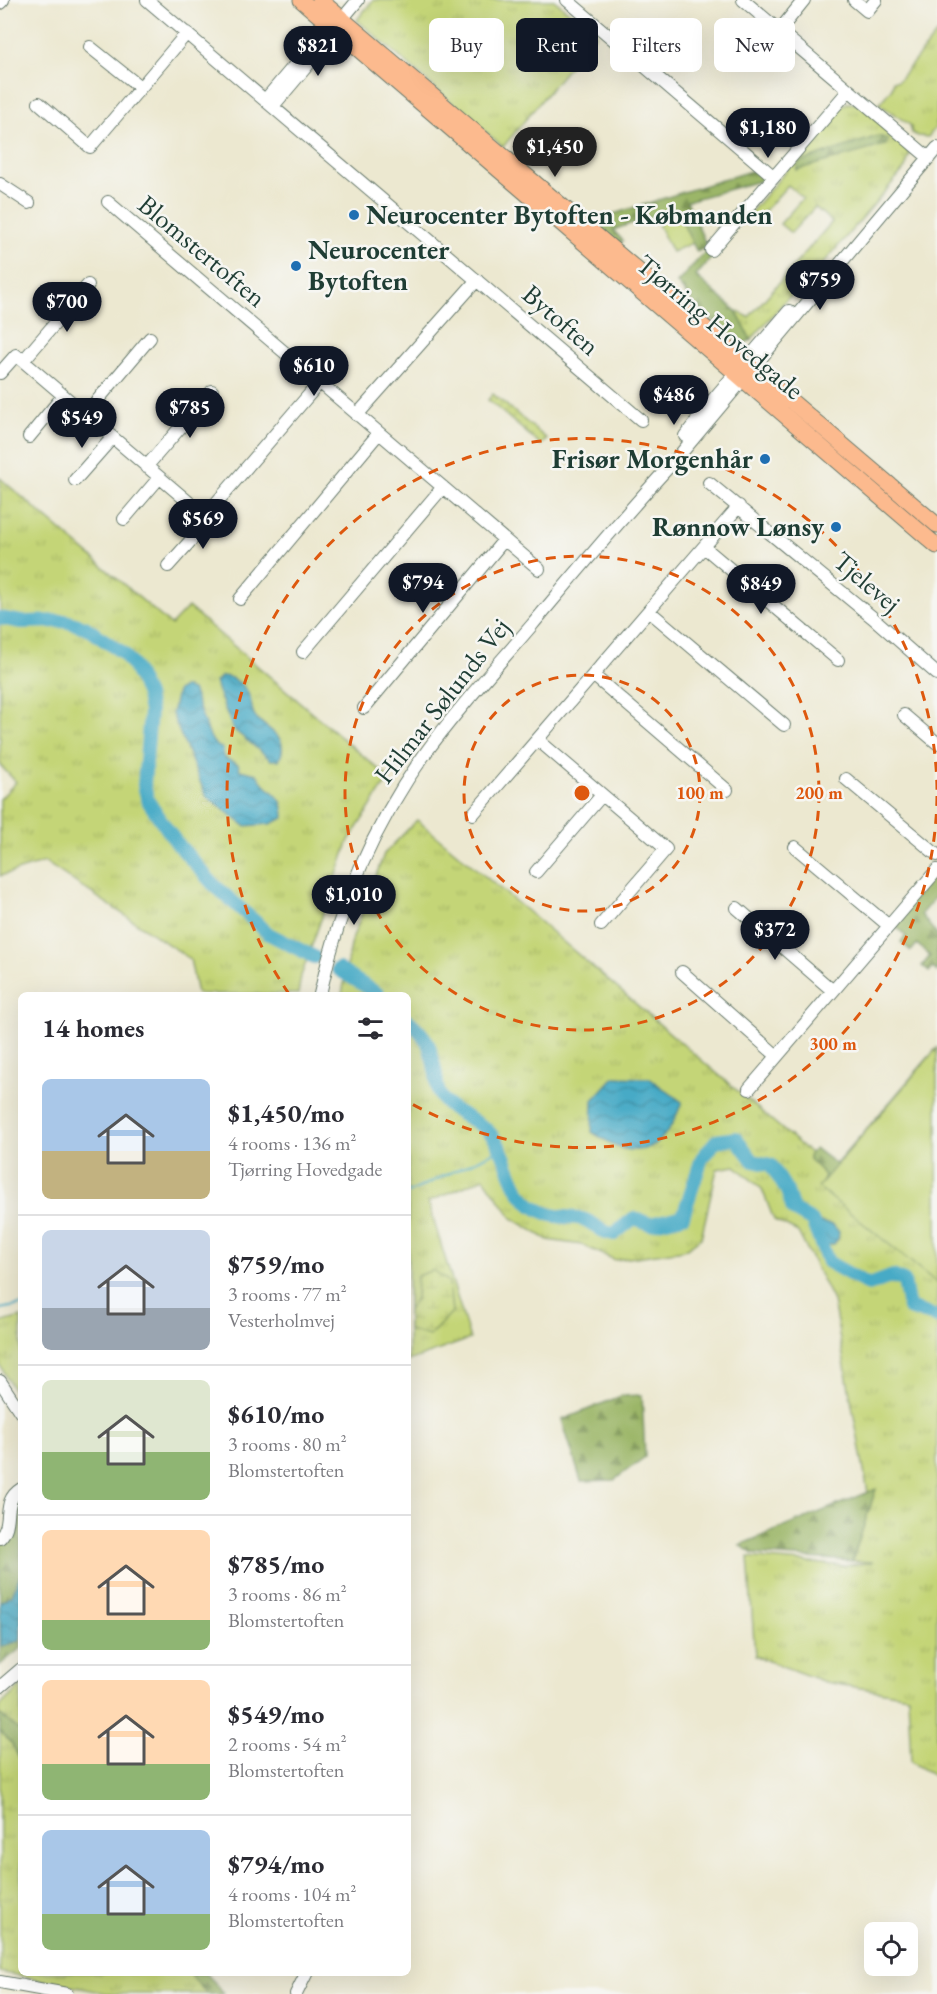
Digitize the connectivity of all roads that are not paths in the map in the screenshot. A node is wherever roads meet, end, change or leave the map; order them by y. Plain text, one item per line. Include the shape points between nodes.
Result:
1 (147, 0) edge
2 (301, 0) edge
3 (320, 0) edge
4 (358, 0) edge
5 (567, 0) edge
6 (743, 0) edge
7 (804, 0) edge
8 (854, 0) edge
9 (876, 0) edge
10 (764, 18) edge
11 (790, 18) edge
12 (338, 24) junction
13 (187, 33) junction
14 (795, 44) edge
15 (90, 46) dead end
16 (140, 87) junction
17 (849, 90) junction
18 (270, 102) junction
19 (39, 104) dead end
20 (937, 138) edge
21 (937, 148) edge
22 (926, 155) junction
23 (773, 176) junction
24 (0, 184) edge
25 (108, 202) dead end
26 (29, 203) dead end
27 (711, 250) dead end
28 (477, 280) junction
29 (88, 285) dead end
30 (150, 338) dead end
31 (22, 361) junction
32 (744, 371) junction
33 (0, 373) edge
34 (320, 382) junction
35 (212, 391) dead end
36 (63, 396) junction
37 (85, 415) junction
38 (357, 415) junction
39 (641, 420) dead end
40 (379, 433) junction
41 (28, 437) dead end
42 (112, 438) junction
43 (146, 467) junction
44 (159, 478) junction
45 (75, 480) dead end
46 (710, 483) dead end
47 (443, 487) junction
48 (738, 506) junction
49 (205, 516) junction
50 (124, 519) dead end
51 (937, 525) edge
52 (504, 540) junction
53 (937, 546) edge
54 (704, 547) junction
55 (168, 566) dead end
56 (539, 569) dead end
57 (240, 599) dead end
58 (649, 611) junction
59 (303, 652) dead end
60 (838, 660) dead end
61 (937, 674) edge
62 (593, 675) junction
63 (364, 708) dead end
64 (904, 715) dead end
65 (784, 725) dead end
66 (538, 740) junction
67 (937, 743) edge
68 (846, 779) dead end
69 (727, 790) dead end
70 (602, 795) junction
71 (473, 814) dead end
72 (795, 847) dead end
73 (937, 855) edge
74 (937, 870) edge
75 (536, 872) dead end
76 (737, 908) dead end
77 (601, 925) dead end
78 (889, 926) junction
79 (682, 972) dead end
80 (833, 991) junction
81 (321, 992) edge
82 (777, 1056) junction
83 (749, 1089) dead end
84 (0, 1381) edge
85 (18, 1408) edge
86 (18, 1491) edge
87 (0, 1539) edge
88 (18, 1672) edge
89 (0, 1687) edge
90 (305, 1976) edge
91 (0, 1982) edge
92 (67, 1994) edge
93 (296, 1994) edge

1 - 13 street, Bytoften
2 - 12 main road, Tjørring Hovedgade
3 - 12 main road, Tjørring Hovedgade
4 - 12 street
5 - 23 street
6 - 10 street
7 - 11 street
8 - 9 street via 867,11
12 - 18 street via 328,41
12 - 32 main road, Tjørring Hovedgade
13 - 16 street
13 - 18 street, Bytoften
14 - 17 street
15 - 16 street
16 - 19 street via 90,147
17 - 22 street
17 - 23 street
18 - 28 street, Bytoften
20 - 22 street
21 - 22 street
22 - 32 street, Hilmar Sølunds Vej
23 - 27 street
24 - 26 street
25 - 34 street, Blomstertoften
28 - 38 street
28 - 39 street, Bytoften
29 - 31 street
30 - 37 street
31 - 33 street via 16,355
31 - 36 street
32 - 51 main road, Tjørring Hovedgade
32 - 53 main road, Tjørring Hovedgade
32 - 81 street, Hilmar Sølunds Vej via 672,452 638,500 454,717 407,781 381,824 351,889
34 - 38 street, Blomstertoften
34 - 49 street
35 - 43 street
36 - 37 street
36 - 41 street
37 - 42 street
38 - 40 street, Blomstertoften
40 - 47 street, Blomstertoften
40 - 57 street
42 - 43 street
42 - 45 street
43 - 44 street
44 - 49 street
44 - 50 street
46 - 48 street, Tjelevej
47 - 52 street, Blomstertoften
47 - 59 street
48 - 54 street
48 - 61 street, Tjelevej
49 - 55 street via 202,528
52 - 56 street, Blomstertoften
52 - 63 street
54 - 58 street
54 - 60 street
58 - 62 street
58 - 65 street
62 - 66 street
62 - 69 street
64 - 67 street
66 - 70 street
66 - 71 street
68 - 73 street
70 - 75 street
70 - 77 street via 666,849
72 - 78 street
74 - 78 street
76 - 80 street
78 - 80 street
79 - 82 street
80 - 82 street
82 - 83 street
84 - 85 street
86 - 87 street via 9,1498 5,1509 7,1527
88 - 89 street
90 - 93 street
91 - 92 street

